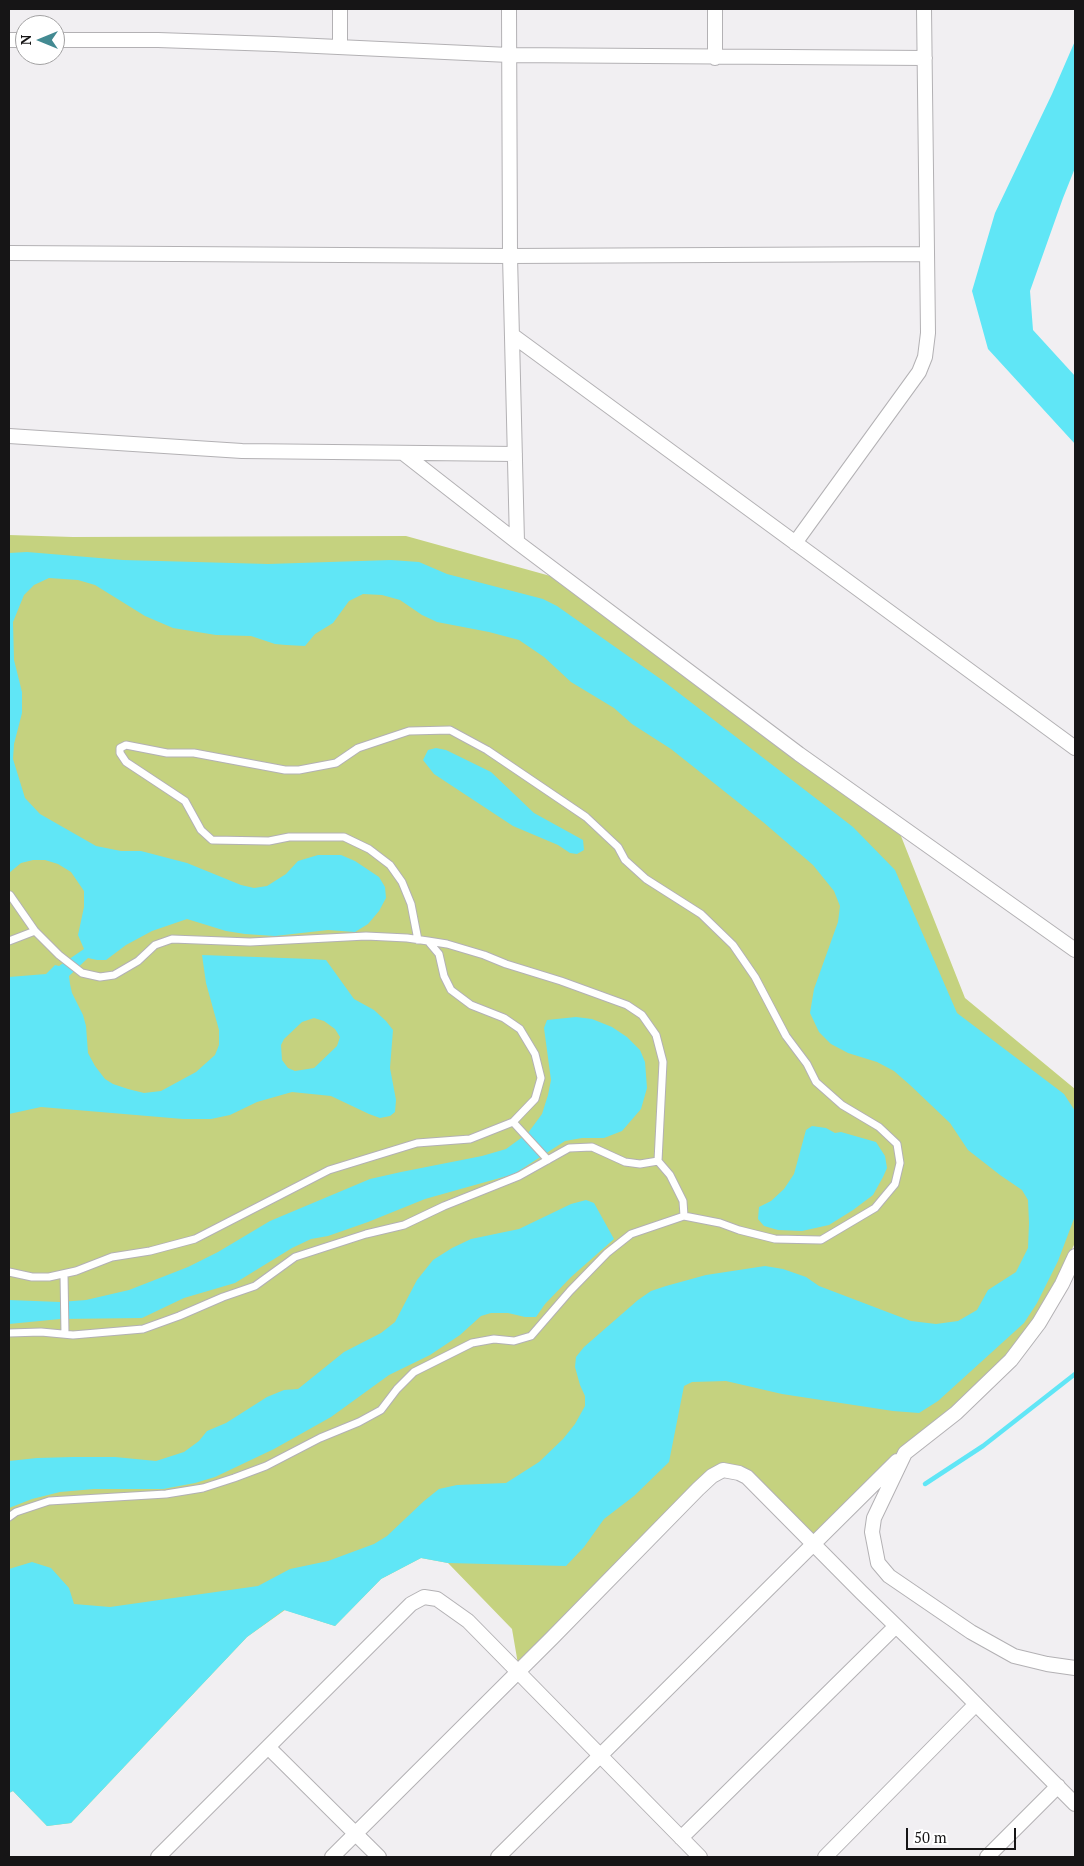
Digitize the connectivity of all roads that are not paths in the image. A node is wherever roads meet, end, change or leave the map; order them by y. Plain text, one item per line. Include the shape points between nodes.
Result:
1 (340, 9) edge
2 (509, 9) edge
3 (715, 9) edge
4 (924, 9) edge
5 (65, 40) edge
6 (340, 47) junction
7 (509, 55) junction
8 (715, 58) junction
9 (925, 58) junction
10 (9, 253) edge
11 (927, 254) junction
12 (510, 256) junction
13 (512, 335) junction
14 (9, 436) edge
15 (403, 453) junction
16 (515, 454) junction
17 (516, 542) junction
18 (795, 543) junction
19 (1075, 748) edge
20 (10, 895) dead end
21 (35, 931) junction
22 (418, 940) junction
23 (9, 941) edge
24 (428, 941) junction
25 (1075, 950) edge
26 (515, 1124) junction
27 (547, 1158) junction
28 (658, 1161) junction
29 (684, 1216) junction
30 (1075, 1256) edge
31 (9, 1272) edge
32 (64, 1276) junction
33 (65, 1331) junction
34 (9, 1334) edge
35 (905, 1453) junction
36 (9, 1517) edge
37 (814, 1545) junction
38 (896, 1626) junction
39 (1075, 1668) edge
40 (518, 1671) junction
41 (976, 1704) junction
42 (268, 1747) junction
43 (600, 1756) junction
44 (1058, 1786) junction
45 (1075, 1804) edge
46 (356, 1834) junction
47 (681, 1838) junction
48 (158, 1857) edge
49 (332, 1857) edge
50 (379, 1857) edge
51 (498, 1857) edge
52 (700, 1857) edge
53 (825, 1857) edge
54 (987, 1857) edge

1 - 6 street
2 - 7 street
3 - 8 street
4 - 9 street
5 - 6 street via 168,40
6 - 7 street
7 - 8 street
7 - 12 street
8 - 9 street
9 - 11 street
10 - 12 street
11 - 12 street
11 - 18 street via 928,333 919,372
12 - 13 street
13 - 16 street
13 - 18 street
14 - 15 street via 242,451
15 - 16 street
15 - 17 street
16 - 17 street
17 - 25 street via 799,754
18 - 19 street
20 - 21 lane
21 - 22 lane via 82,973 100,977 114,976 138,961 155,944 172,939 250,942 366,936
21 - 23 lane
22 - 24 lane
22 - 29 lane via 411,904 402,882 390,865 369,849 344,837 212,840 201,830 186,801 126,762 120,748 126,745 167,753 194,753 299,770 336,763 358,748 409,731 450,730 487,750 586,817 646,879 701,914 733,945 816,1082 842,1105 879,1127 898,1144 900,1162 895,1184 876,1208 821,1240 775,1239
24 - 26 lane via 438,954 451,990 471,1005 504,1018 520,1029 535,1054 541,1078 535,1099
24 - 28 lane via 561,980 626,1005 642,1015 656,1035 663,1062
26 - 27 lane
26 - 32 lane via 470,1139 417,1143 338,1167 196,1239 112,1257
27 - 28 lane via 569,1148 592,1147 625,1162
27 - 33 lane via 520,1176 404,1225 294,1256 255,1286 143,1329
28 - 29 lane via 670,1175 682,1201
29 - 36 lane via 631,1234 607,1253 531,1336 514,1341 494,1339 472,1343 414,1372 381,1410 266,1466 203,1488 166,1494 48,1501
30 - 35 street via 1039,1323 1011,1360 956,1413
31 - 32 lane via 32,1277
32 - 33 lane
33 - 34 lane
35 - 37 street
35 - 39 street via 874,1518 872,1532 878,1563 889,1576 971,1632 1014,1656
37 - 38 street
37 - 40 street via 747,1477 723,1470 698,1489
37 - 43 street
38 - 41 street
38 - 47 street
40 - 42 street via 468,1621 437,1599 424,1597 411,1604
40 - 43 street
40 - 46 street
41 - 44 street
41 - 53 street
42 - 46 street
42 - 48 street
43 - 47 street
43 - 51 street
44 - 45 street
44 - 54 street
46 - 49 street
46 - 50 street
47 - 52 street

